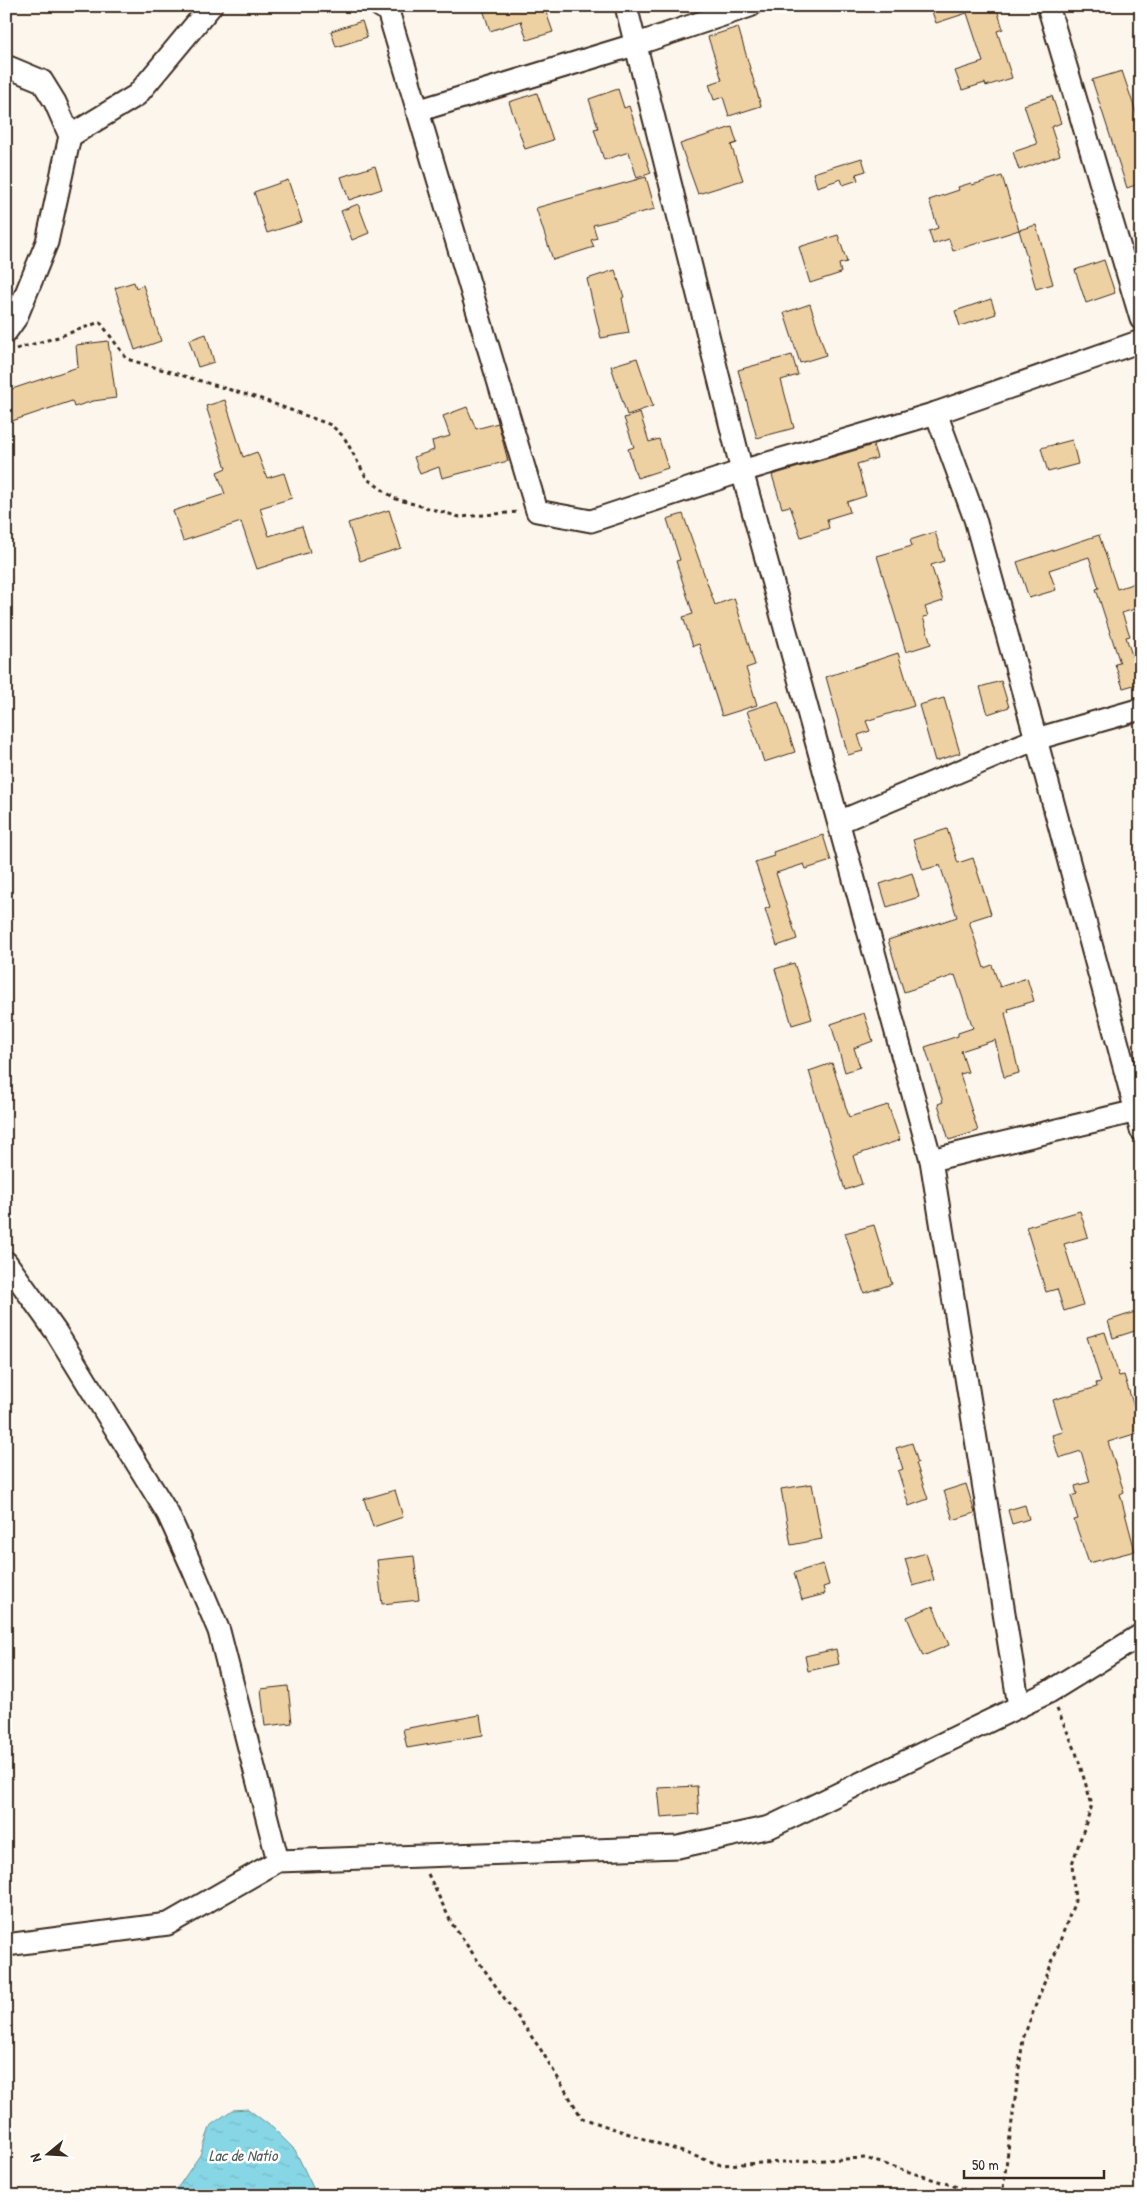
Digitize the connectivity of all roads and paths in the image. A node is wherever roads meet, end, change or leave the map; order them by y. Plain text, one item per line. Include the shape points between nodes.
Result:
1 (211, 6) edge
2 (380, 6) edge
3 (626, 6) edge
4 (750, 6) edge
5 (1048, 6) edge
6 (634, 45) junction
7 (6, 66) edge
8 (417, 111) junction
9 (70, 136) junction
10 (1141, 319) edge
11 (11, 341) edge
12 (1141, 341) edge
13 (936, 413) junction
14 (742, 470) junction
15 (536, 511) junction
16 (1141, 709) edge
17 (1036, 739) junction
18 (839, 822) junction
19 (1139, 1117) edge
20 (931, 1160) junction
21 (6, 1262) edge
22 (1141, 1635) edge
23 (1049, 1692) junction
24 (1019, 1706) junction
25 (419, 1856) junction
26 (278, 1861) junction
27 (6, 1945) edge
28 (986, 2196) edge
29 (1002, 2196) edge

1 - 9 street via 137,95
2 - 8 street via 388,11
3 - 6 street
4 - 6 street
5 - 10 street
6 - 8 street
6 - 14 street
7 - 9 street via 42,80
8 - 15 street
9 - 11 street via 47,242 16,318
11 - 15 path via 58,337 100,322 127,358 261,399 330,425 344,437 366,479 396,499 460,517
12 - 13 street
13 - 14 street
13 - 17 street via 975,519
14 - 15 street via 591,521
14 - 18 street
16 - 17 street
17 - 18 street
17 - 19 street
18 - 20 street
19 - 20 street
20 - 24 street
21 - 26 street via 86,1380 168,1514 188,1558 219,1631
22 - 23 street
23 - 24 street
23 - 29 path via 1075,1749 1092,1805 1072,1864 1075,1901 1023,2040
24 - 25 street via 770,1827 678,1846
25 - 26 street
25 - 28 path via 452,1924 541,2050 582,2118 722,2165 865,2158
26 - 27 street via 168,1924

